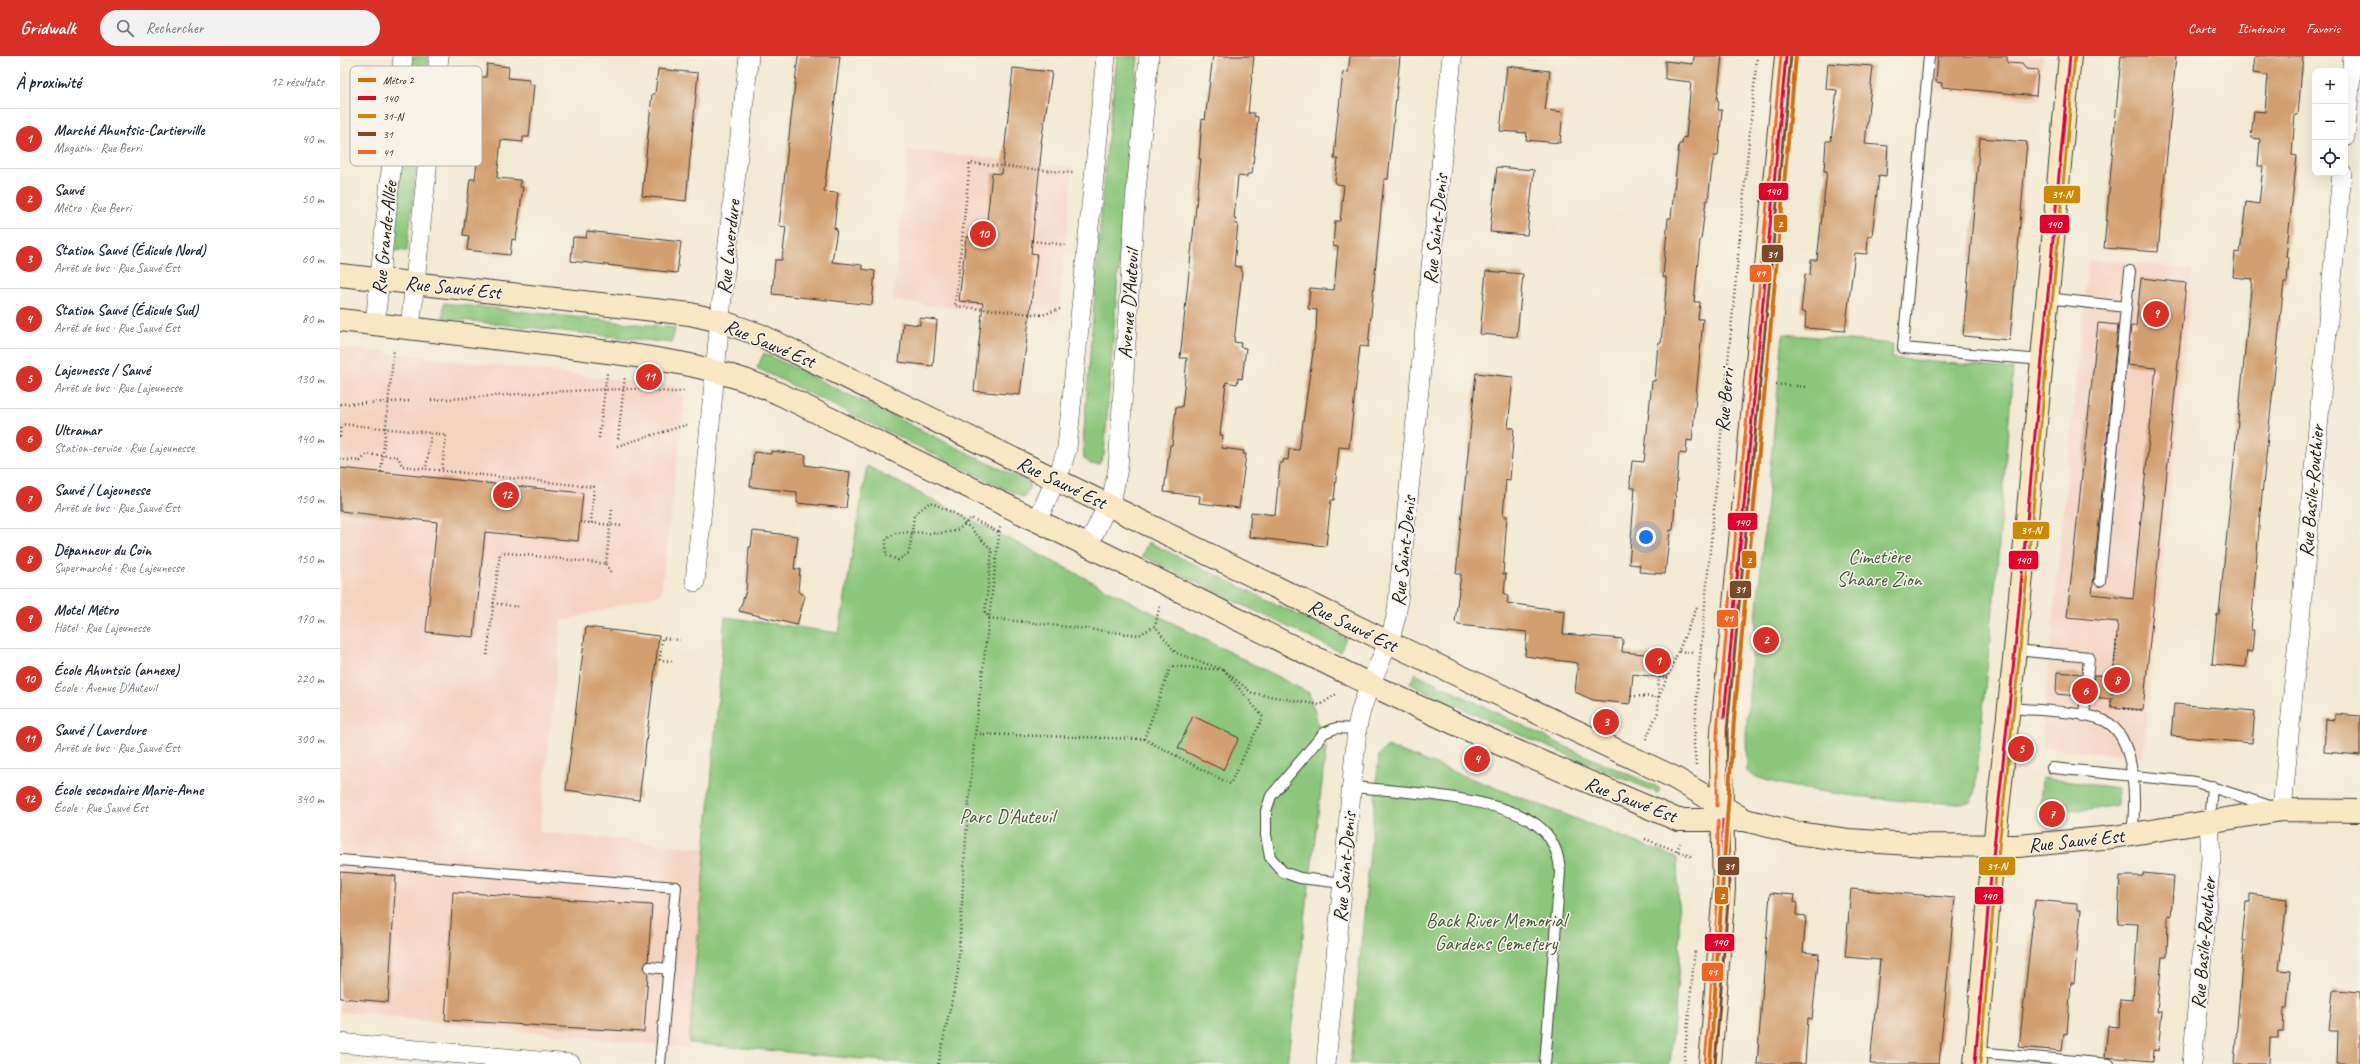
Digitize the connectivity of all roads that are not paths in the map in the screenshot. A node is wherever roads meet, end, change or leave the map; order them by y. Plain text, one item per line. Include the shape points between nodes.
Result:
1 (404, 56) edge
2 (439, 56) edge
3 (749, 56) edge
4 (1106, 56) edge
5 (1149, 56) edge
6 (1452, 56) edge
7 (1786, 56) edge
8 (1929, 56) edge
9 (2070, 56) edge
10 (2353, 56) edge
11 (403, 66) edge
12 (438, 66) edge
13 (2348, 106) edge
14 (392, 166) edge
15 (427, 166) edge
16 (2342, 176) edge
17 (2130, 271) dead end
18 (340, 275) edge
19 (379, 280) junction
20 (414, 283) junction
21 (2047, 298) junction
22 (2126, 307) junction
23 (340, 320) edge
24 (720, 321) junction
25 (375, 324) junction
26 (410, 328) junction
27 (2042, 360) junction
28 (715, 370) junction
29 (1056, 479) junction
30 (1108, 505) junction
31 (1036, 521) junction
32 (1088, 546) junction
33 (2100, 581) dead end
34 (695, 582) dead end
35 (1388, 642) junction
36 (2015, 650) junction
37 (1371, 685) junction
38 (2009, 708) junction
39 (2084, 716) junction
40 (1357, 729) junction
41 (2052, 768) dead end
42 (2133, 776) junction
43 (2212, 786) junction
44 (1351, 787) junction
45 (2282, 810) junction
46 (2360, 811) edge
47 (1722, 813) junction
48 (2209, 822) junction
49 (2132, 834) junction
50 (1994, 846) junction
51 (340, 860) edge
52 (1343, 883) junction
53 (650, 967) dead end
54 (669, 969) junction
55 (340, 1043) edge
56 (1976, 1058) edge
57 (571, 1064) edge
58 (660, 1064) edge
59 (1326, 1064) edge
60 (1545, 1064) edge
61 (1710, 1064) edge
62 (2109, 1064) edge
63 (2192, 1064) edge

1 - 11 street, Rue Grande-Allée
2 - 12 street, Rue Grande-Allée
3 - 24 street, Rue Laverdure
4 - 29 street via 1066,448
5 - 30 street, Avenue D'Auteuil via 1135,202 1118,468
6 - 35 street, Rue Saint-Denis via 1397,611
7 - 47 main road, Rue Berri via 1722,731
8 - 27 lane via 1903,348
9 - 21 main road
10 - 13 street
14 - 19 street, Rue Grande-Allée
15 - 20 street, Rue Grande-Allée
16 - 45 street, Rue Basile-Routhier
17 - 22 lane
18 - 19 main road, Rue Sauvé Est
19 - 20 main road, Rue Sauvé Est
19 - 25 street, Rue Grande-Allée
20 - 24 main road, Rue Sauvé Est via 690,314
20 - 26 street, Rue Grande-Allée
21 - 22 lane
21 - 27 main road
22 - 33 lane
23 - 25 main road, Rue Sauvé Est
24 - 28 street, Rue Laverdure
24 - 29 main road, Rue Sauvé Est via 772,340
25 - 26 main road, Rue Sauvé Est
26 - 28 main road, Rue Sauvé Est via 628,354
27 - 36 main road
28 - 31 main road, Rue Sauvé Est via 761,385
28 - 34 street, Rue Laverdure
29 - 30 main road, Rue Sauvé Est
29 - 31 street
30 - 32 street, Avenue D'Auteuil
30 - 35 main road, Rue Sauvé Est
31 - 32 main road, Rue Sauvé Est
32 - 37 main road, Rue Sauvé Est
35 - 37 street, Rue Saint-Denis
35 - 47 main road, Rue Sauvé Est via 1673,777
36 - 38 main road
36 - 39 lane via 2089,657
37 - 40 street, Rue Saint-Denis via 1361,709
37 - 47 main road, Rue Sauvé Est via 1495,742 1678,820
38 - 39 lane
38 - 50 main road
39 - 42 lane via 2106,722 2114,728 2125,748
40 - 44 street, Rue Saint-Denis
40 - 52 lane via 1336,728 1324,733 1272,796 1266,811 1267,846 1270,857 1283,872 1300,878
41 - 42 lane
42 - 43 lane
42 - 49 lane via 2135,801
43 - 45 lane
43 - 48 lane
44 - 52 street, Rue Saint-Denis
44 - 60 lane via 1447,797 1508,810 1537,825 1548,835 1556,848 1560,872
45 - 46 main road, Rue Sauvé Est
45 - 48 main road, Rue Sauvé Est
47 - 50 main road, Rue Sauvé Est via 1796,833 1848,840 1891,844
47 - 61 main road, Rue Berri via 1722,924
48 - 49 main road, Rue Sauvé Est
48 - 63 street, Rue Basile-Routhier via 2211,858
49 - 50 main road, Rue Sauvé Est via 2042,846
50 - 56 main road
51 - 54 lane via 676,887
52 - 59 street, Rue Saint-Denis
53 - 54 lane
54 - 58 lane
55 - 57 street
56 - 62 lane

